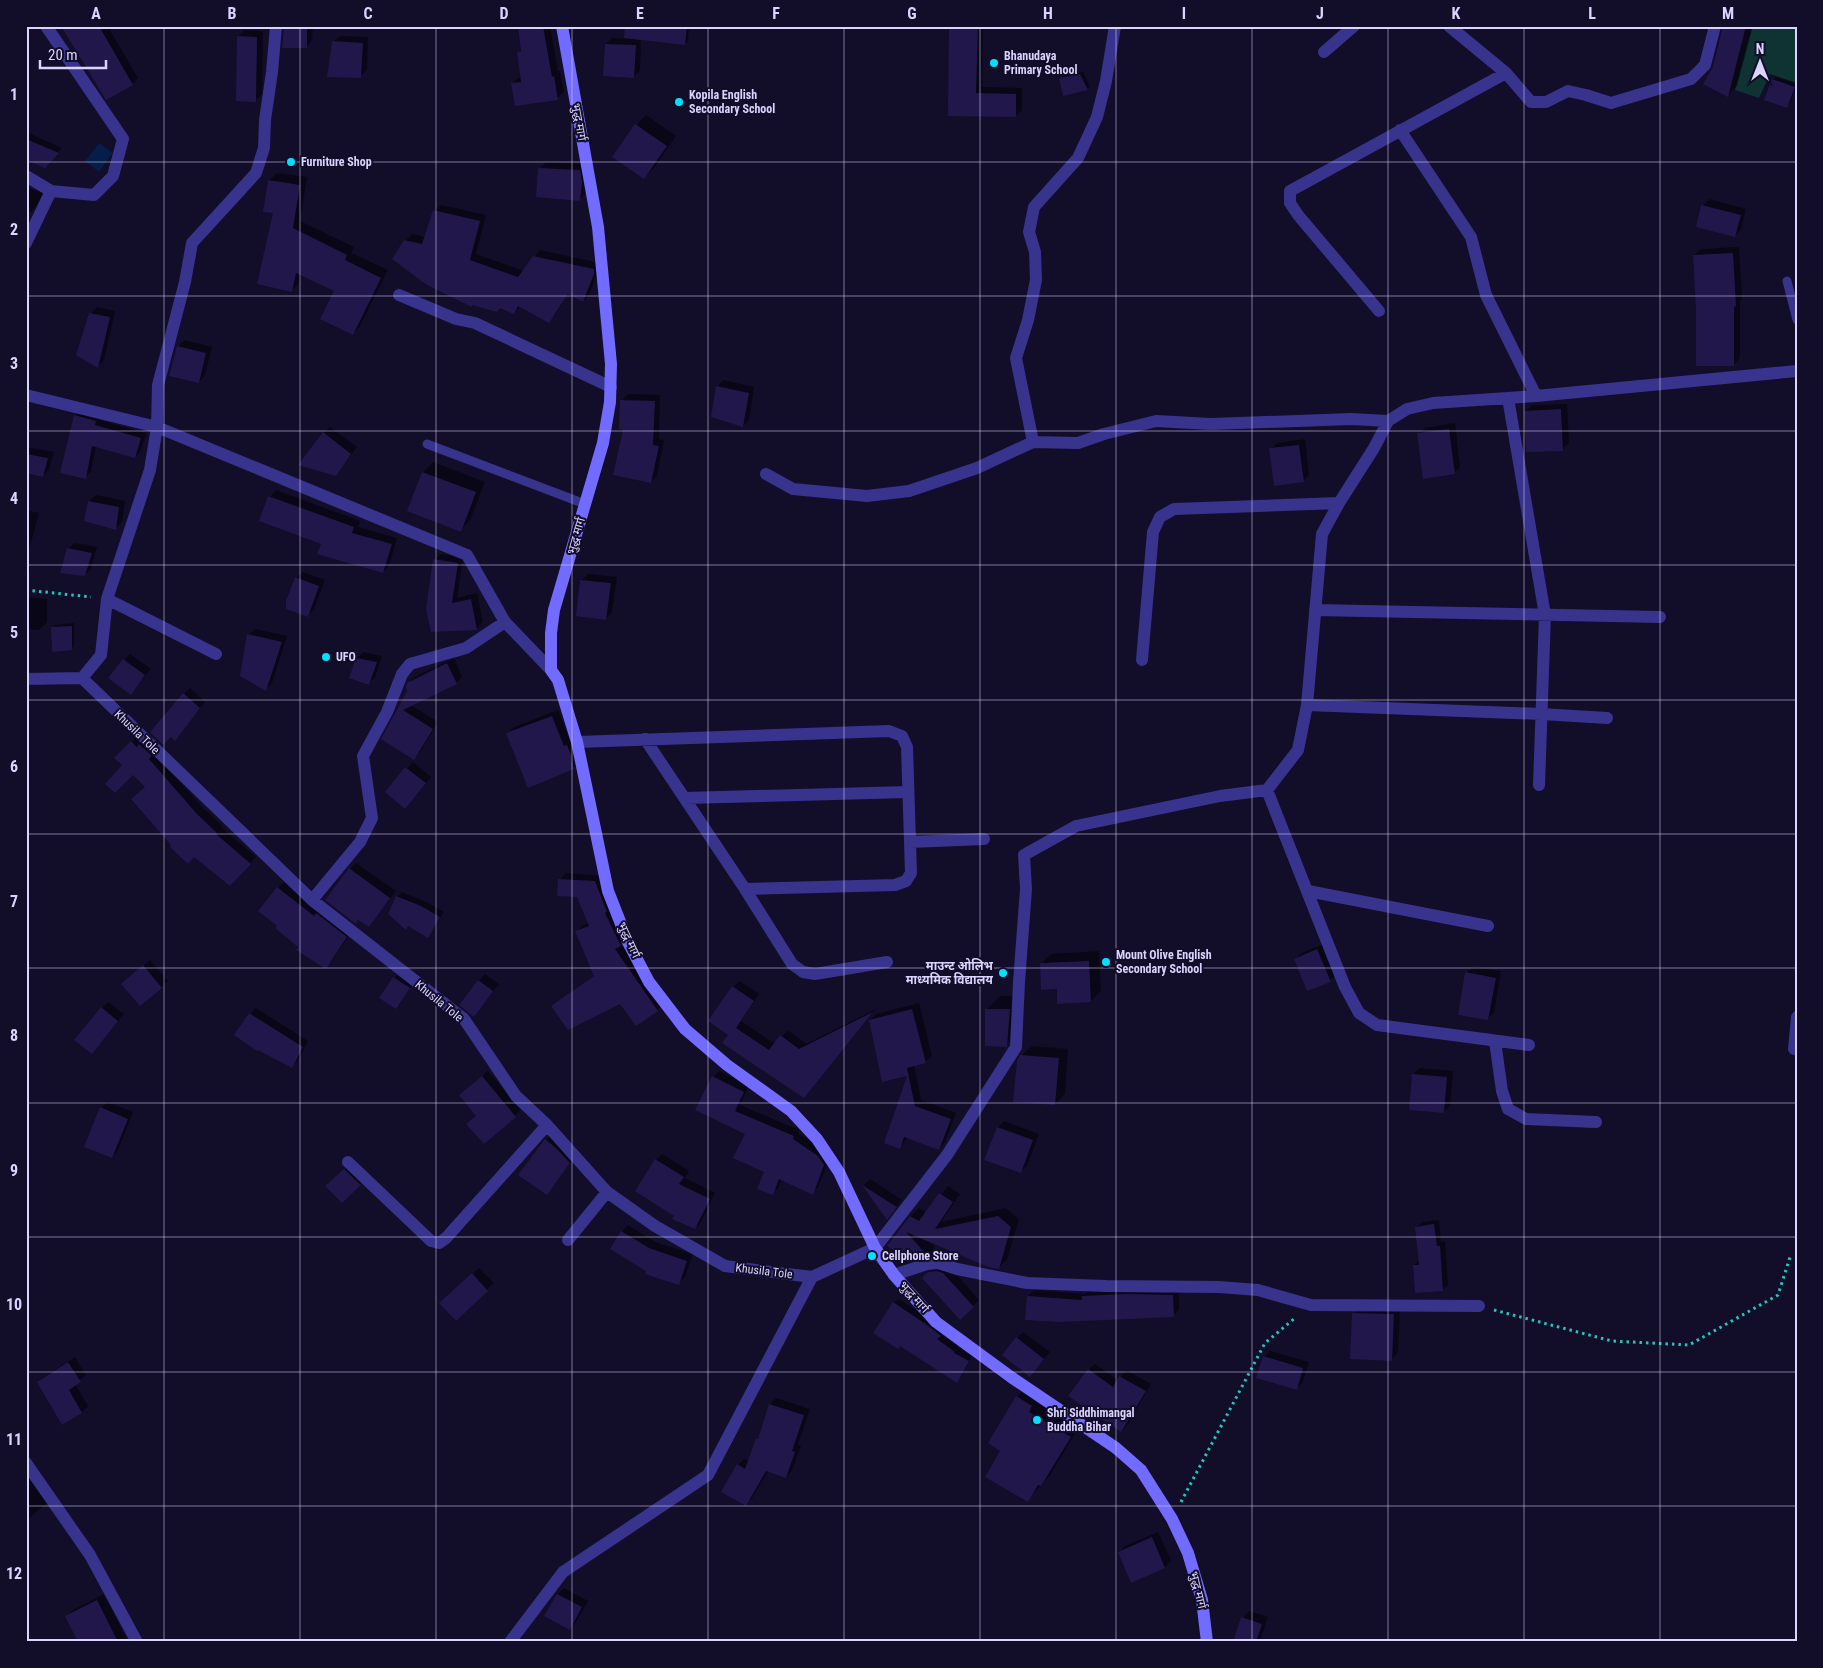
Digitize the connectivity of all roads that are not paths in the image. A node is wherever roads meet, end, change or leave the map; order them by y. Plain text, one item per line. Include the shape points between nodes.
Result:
1 (46, 26) edge
2 (276, 26) edge
3 (562, 26) edge
4 (1115, 26) edge
5 (1354, 26) edge
6 (1449, 26) edge
7 (1715, 26) edge
8 (1324, 52) dead end
9 (1506, 73) junction
10 (1400, 130) junction
11 (26, 176) edge
12 (51, 191) junction
13 (26, 242) edge
14 (1787, 281) dead end
15 (399, 295) dead end
16 (1379, 311) dead end
17 (1797, 320) edge
18 (1797, 371) edge
19 (611, 387) junction
20 (26, 395) edge
21 (1536, 396) junction
22 (1508, 398) junction
23 (1388, 421) junction
24 (157, 427) junction
25 (1033, 442) junction
26 (427, 444) dead end
27 (766, 474) dead end
28 (1339, 503) junction
29 (585, 504) junction
30 (107, 599) junction
31 (1316, 610) junction
32 (1545, 615) junction
33 (1660, 617) dead end
34 (505, 622) junction
35 (216, 654) dead end
36 (1142, 660) dead end
37 (551, 670) junction
38 (82, 678) junction
39 (26, 679) edge
40 (1307, 705) junction
41 (1541, 714) junction
42 (1607, 718) dead end
43 (645, 739) junction
44 (577, 742) junction
45 (1539, 785) dead end
46 (1267, 790) junction
47 (908, 792) junction
48 (684, 798) junction
49 (984, 839) dead end
50 (910, 842) junction
51 (745, 889) junction
52 (1308, 892) junction
53 (312, 900) junction
54 (1488, 926) dead end
55 (887, 962) dead end
56 (1797, 1017) edge
57 (1495, 1041) junction
58 (1529, 1045) dead end
59 (1794, 1049) dead end
60 (1596, 1122) dead end
61 (547, 1126) junction
62 (348, 1162) dead end
63 (607, 1192) junction
64 (568, 1240) dead end
65 (875, 1248) junction
66 (894, 1275) junction
67 (812, 1277) junction
68 (1479, 1306) road end
69 (26, 1463) edge
70 (137, 1642) edge
71 (510, 1642) edge
72 (1207, 1642) edge

1 - 12 street via 123,139 113,176 94,196
2 - 24 street via 264,148 256,174 192,243 158,386
3 - 19 street, भुद्ध मार्ग via 598,227 612,364
4 - 25 street via 1097,117 1078,158 1034,207 1030,232 1036,280 1016,358
5 - 8 street
6 - 9 street
7 - 9 street via 1705,66 1691,79 1611,103 1568,92 1546,102 1531,102
9 - 10 street
10 - 16 street via 1290,191 1290,203 1298,215
10 - 21 street via 1471,237 1486,295
11 - 12 street
12 - 13 street
14 - 17 lane
15 - 19 street via 456,319 474,322
18 - 21 street
19 - 29 street, भुद्ध मार्ग via 603,443
20 - 24 street
21 - 22 street
22 - 23 street via 1433,403 1407,408
22 - 32 street
23 - 25 street via 1351,419 1211,424 1156,421 1078,443
23 - 28 street
24 - 30 street via 150,470
24 - 34 street via 467,555
25 - 27 street via 977,468 909,491 867,496 793,489
26 - 29 lane
28 - 31 street via 1322,534
28 - 36 street via 1174,508 1160,517 1153,532
29 - 37 street, भुद्ध मार्ग via 554,610 550,633
30 - 35 street
30 - 38 street via 101,655
31 - 32 street
31 - 40 street
32 - 33 street
32 - 41 street
34 - 37 street
34 - 53 street via 466,648 410,664 402,674 387,712 363,756 372,818 360,842
37 - 44 street, भुद्ध मार्ग via 558,680
38 - 39 street
38 - 53 street, Khusila Tole
40 - 41 street
40 - 46 street via 1298,750
41 - 42 street
41 - 45 street
43 - 44 street
43 - 47 street via 889,731 902,736 906,746
43 - 48 street
44 - 65 street, भुद्ध मार्ग via 608,891 628,942 649,982 685,1029 727,1065 791,1111 817,1139 839,1172
46 - 52 street
46 - 65 street via 1220,796 1076,826 1024,855 1026,889 1016,1048 947,1156
47 - 48 street
47 - 50 street
48 - 51 street
49 - 50 street
50 - 51 street via 912,873 895,885
51 - 55 street via 792,964 803,972 815,974
52 - 54 street
52 - 57 street via 1345,987 1360,1013 1377,1025
53 - 61 street, Khusila Tole via 464,1019 516,1096
56 - 59 street
57 - 58 street
57 - 60 street via 1502,1091 1508,1109 1526,1119
61 - 62 street via 439,1243 431,1241
61 - 63 street, Khusila Tole
63 - 64 street
63 - 67 street, Khusila Tole via 656,1226 725,1266
65 - 66 street, भुद्ध मार्ग
65 - 67 street
66 - 68 street via 938,1263 1027,1282 1258,1290 1310,1305
66 - 72 street, भुद्ध मार्ग via 936,1322 1116,1448 1141,1470 1172,1519 1188,1553 1202,1600
67 - 71 street via 708,1476 563,1572
69 - 70 street via 90,1555

